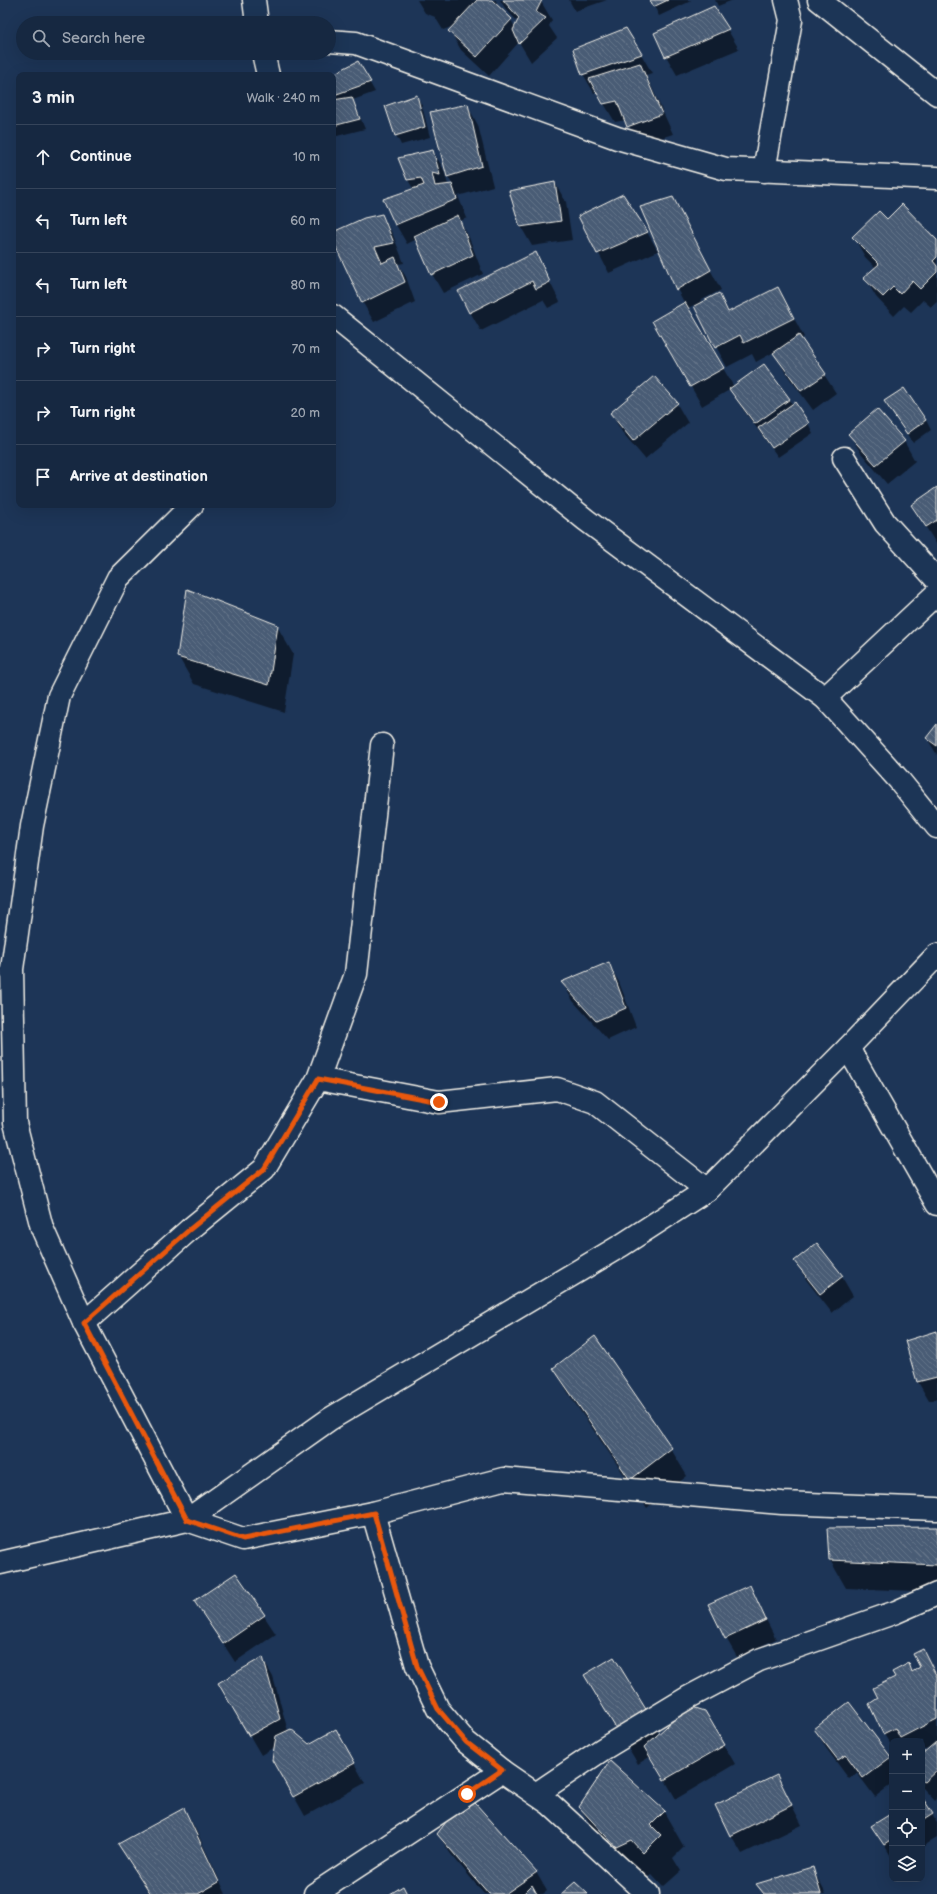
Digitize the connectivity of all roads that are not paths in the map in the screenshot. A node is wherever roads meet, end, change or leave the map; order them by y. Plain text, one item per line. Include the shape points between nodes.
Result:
1 (254, 0) edge
2 (786, 0) edge
3 (819, 0) edge
4 (256, 16) edge
5 (336, 42) edge
6 (265, 60) edge
7 (267, 72) edge
8 (937, 94) edge
9 (764, 171) junction
10 (937, 178) edge
11 (336, 318) edge
12 (844, 458) dead end
13 (189, 508) edge
14 (937, 580) edge
15 (937, 593) edge
16 (825, 698) junction
17 (382, 745) dead end
18 (937, 827) edge
19 (937, 955) edge
20 (848, 1048) junction
21 (318, 1079) junction
22 (8, 1124) edge
23 (707, 1190) junction
24 (937, 1204) edge
25 (84, 1323) junction
26 (937, 1508) edge
27 (374, 1513) junction
28 (187, 1520) junction
29 (0, 1563) edge
30 (937, 1594) edge
31 (502, 1770) junction
32 (536, 1794) junction
33 (315, 1894) edge
34 (648, 1894) edge

1 - 4 street
2 - 9 street via 791,20
3 - 8 street
5 - 9 street via 356,43 617,138 726,169
6 - 7 street
9 - 10 street
11 - 16 street via 586,520
12 - 14 street via 885,523
13 - 22 street via 118,578 58,696 32,826 12,969
15 - 16 street
16 - 18 street via 899,780
17 - 21 street via 356,974
19 - 20 street
20 - 23 street
20 - 24 street
21 - 23 street via 439,1102 556,1089 595,1102
21 - 25 street via 264,1169 189,1230
22 - 25 street via 42,1228
23 - 28 street via 622,1245 330,1419
25 - 28 street
26 - 27 street via 782,1503 502,1479
27 - 28 street via 243,1539
27 - 31 street via 417,1666 438,1709 466,1742
28 - 29 street
30 - 32 street via 896,1612 759,1660 609,1745
31 - 32 street
31 - 33 street
32 - 34 street

